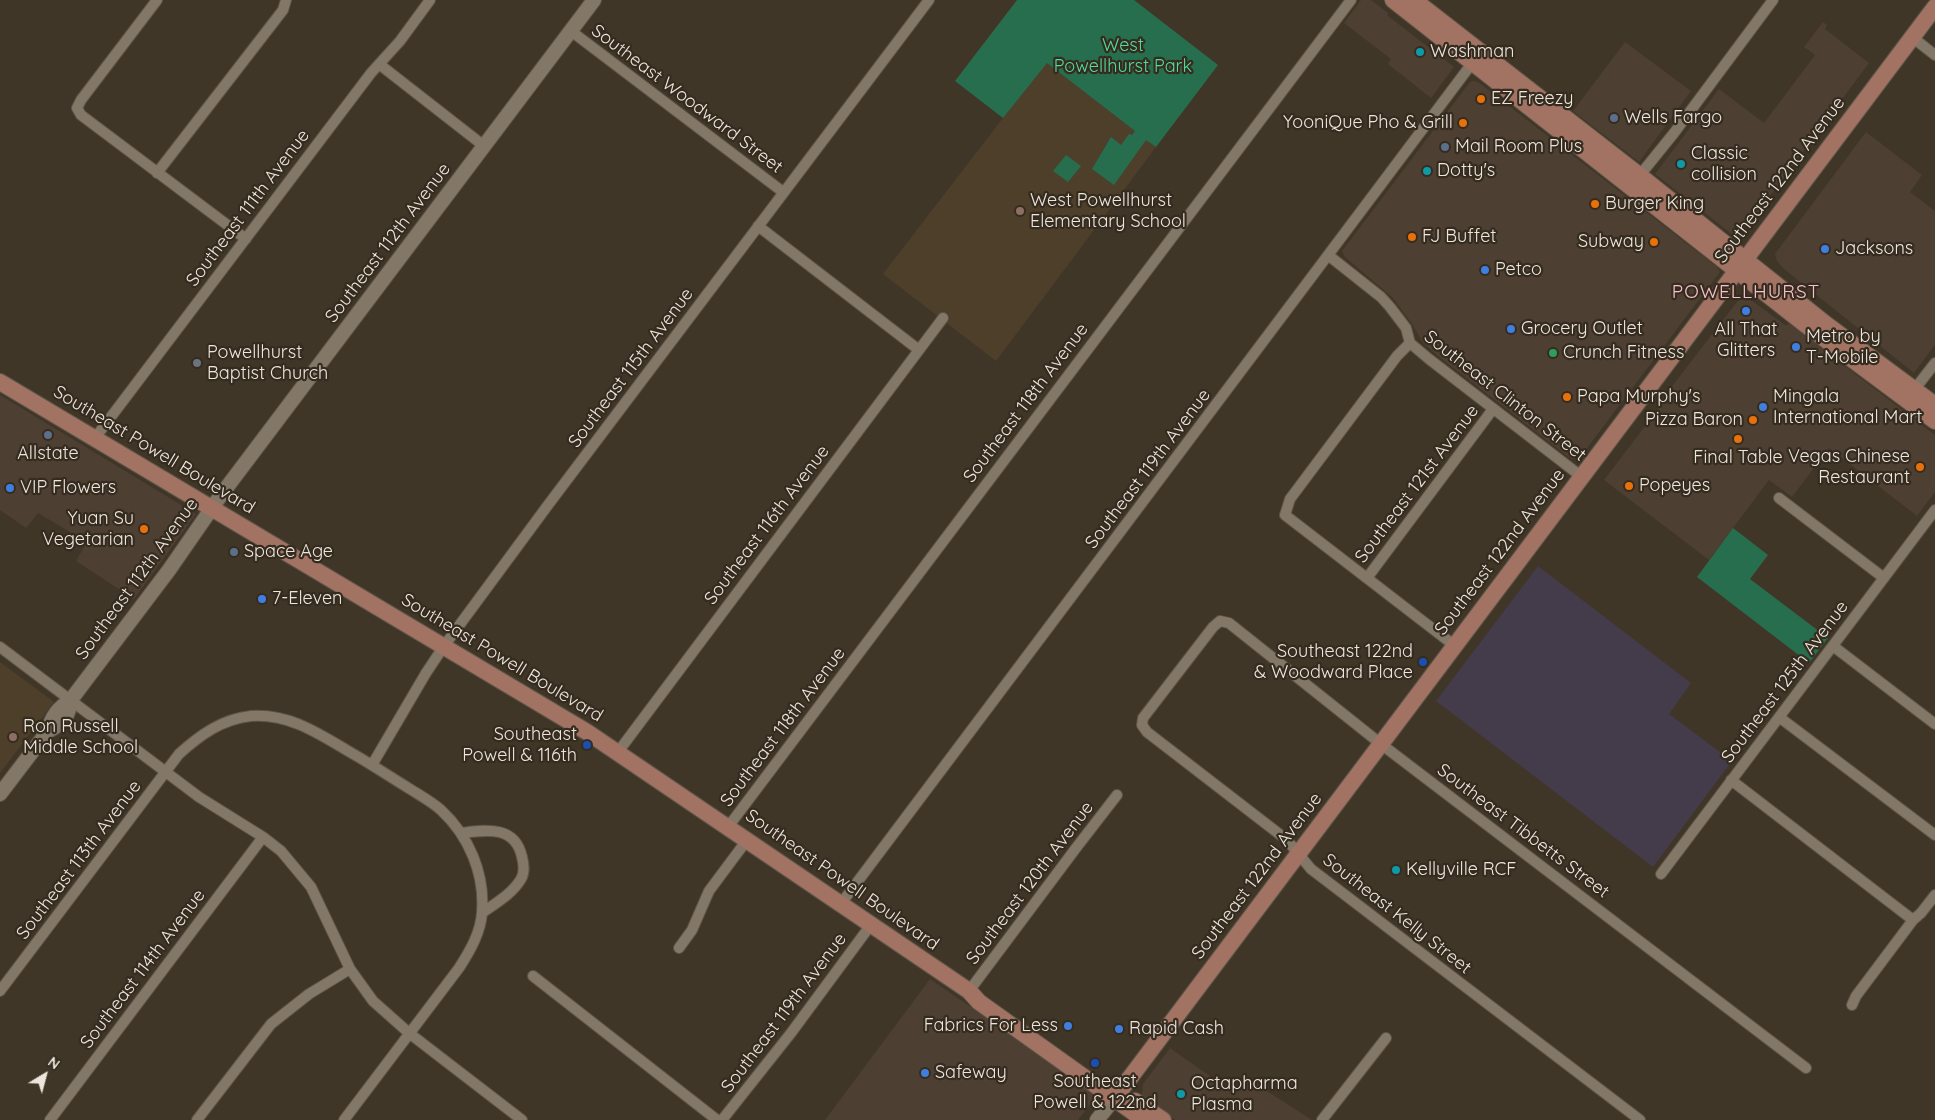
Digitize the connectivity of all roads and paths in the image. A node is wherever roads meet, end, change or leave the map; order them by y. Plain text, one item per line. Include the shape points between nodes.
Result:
1 (157, 0) edge
2 (286, 0) edge
3 (430, 0) edge
4 (594, 0) edge
5 (929, 0) edge
6 (1351, 0) edge
7 (1393, 0) edge
8 (1774, 0) edge
9 (1412, 6) edge
10 (1935, 8) edge
11 (571, 31) junction
12 (1912, 38) junction
13 (1935, 55) edge
14 (1477, 57) junction
15 (379, 64) junction
16 (484, 146) junction
17 (157, 173) junction
18 (1635, 180) junction
19 (783, 192) junction
20 (758, 226) junction
21 (246, 239) junction
22 (1328, 255) junction
23 (1741, 264) junction
24 (943, 318) dead end
25 (1410, 343) junction
26 (919, 350) junction
27 (1935, 362) edge
28 (0, 382) edge
29 (1894, 390) junction
30 (1914, 390) junction
31 (1935, 406) edge
32 (1493, 409) junction
33 (1935, 421) edge
34 (95, 438) junction
35 (1582, 478) junction
36 (1779, 498) dead end
37 (212, 508) junction
38 (1935, 510) edge
39 (1367, 578) junction
40 (1884, 578) junction
41 (444, 646) junction
42 (1455, 646) junction
43 (1832, 646) junction
44 (0, 647) edge
45 (70, 701) junction
46 (1778, 717) junction
47 (1142, 724) joint
48 (1935, 724) edge
49 (1381, 744) junction
50 (618, 752) junction
51 (372, 765) junction
52 (166, 773) junction
53 (1731, 780) junction
54 (0, 794) edge
55 (1118, 796) dead end
56 (728, 827) junction
57 (461, 833) junction
58 (1935, 835) edge
59 (263, 837) junction
60 (747, 840) junction
61 (1298, 854) junction
62 (1661, 874) dead end
63 (1935, 895) edge
64 (840, 904) junction
65 (482, 912) junction
66 (1912, 920) junction
67 (870, 926) junction
68 (679, 948) dead end
69 (350, 969) junction
70 (533, 976) dead end
71 (0, 991) edge
72 (969, 991) junction
73 (1852, 1005) dead end
74 (409, 1033) junction
75 (1386, 1038) dead end
76 (1806, 1068) dead end
77 (1117, 1095) junction
78 (520, 1119) edge
79 (50, 1120) edge
80 (196, 1120) edge
81 (344, 1120) edge
82 (717, 1120) edge
83 (722, 1120) edge
84 (1097, 1120) edge
85 (1144, 1120) edge
86 (1163, 1120) edge
87 (1322, 1120) edge
88 (1640, 1120) edge

1 - 17 street via 77,108 80,116
2 - 17 street via 283,10
3 - 15 street, Southeast 111th Avenue
4 - 11 main road, Southeast 112th Avenue
5 - 19 street, Southeast 115th Avenue
6 - 56 street, Southeast 118th Avenue
7 - 9 main road
8 - 18 street
9 - 14 main road
9 - 14 main road via 1418,15 1443,32 1454,31
10 - 12 main road, Southeast 122nd Avenue
11 - 16 main road, Southeast 112th Avenue
11 - 19 street, Southeast Woodward Street
12 - 13 street
12 - 23 main road, Southeast 122nd Avenue
14 - 18 main road
14 - 22 street, Southeast 119th Avenue
15 - 16 street
15 - 21 street, Southeast 111th Avenue
16 - 37 main road, Southeast 112th Avenue
17 - 21 street
18 - 23 main road
19 - 20 street, Southeast 115th Avenue
20 - 26 street
20 - 41 street, Southeast 115th Avenue
21 - 34 street, Southeast 111th Avenue
22 - 25 street, Southeast Clinton Street via 1381,297 1406,328
22 - 64 street, Southeast 119th Avenue
23 - 29 main road via 1802,322
23 - 30 main road
23 - 35 main road, Southeast 122nd Avenue
24 - 26 street, Southeast 116th Avenue
25 - 32 street, Southeast Clinton Street
25 - 39 street via 1290,500 1284,515
26 - 50 street, Southeast 116th Avenue
27 - 30 street
28 - 34 main road, Southeast Powell Boulevard
29 - 30 main road
29 - 33 main road
30 - 31 main road
32 - 35 street, Southeast Clinton Street
32 - 39 street, Southeast 121st Avenue
34 - 37 main road, Southeast Powell Boulevard
35 - 42 main road, Southeast 122nd Avenue
36 - 40 street
37 - 41 main road, Southeast Powell Boulevard
37 - 45 main road, Southeast 112th Avenue
38 - 40 street, Southeast 125th Avenue
39 - 42 street
40 - 43 street, Southeast 125th Avenue
41 - 50 main road, Southeast Powell Boulevard
41 - 51 street, Southeast 115th Avenue
42 - 49 main road, Southeast 122nd Avenue
43 - 46 street, Southeast 125th Avenue
43 - 48 street
44 - 45 street
45 - 52 street
45 - 54 main road, Southeast 112th Avenue via 70,712 48,732
46 - 53 street, Southeast 125th Avenue
46 - 58 street
47 - 49 street, Southeast Tibbetts Street via 1143,718 1220,621 1229,624
47 - 61 street, Southeast Kelly Street via 1147,732 1287,840
49 - 61 main road, Southeast 122nd Avenue
49 - 76 street, Southeast Tibbetts Street
50 - 56 main road, Southeast Powell Boulevard
51 - 52 street, Southeast 113th Avenue via 293,721 273,716 252,716 210,728 179,754
51 - 57 street, Southeast 113th Avenue via 436,806
52 - 59 street
52 - 71 street, Southeast 113th Avenue
53 - 62 street, Southeast 125th Avenue
53 - 66 street
55 - 72 street, Southeast 120th Avenue
56 - 60 main road, Southeast Powell Boulevard
57 - 65 street, Southeast 113th Avenue via 480,875
57 - 65 street via 497,830 512,838 521,850 524,866 521,880
59 - 69 street via 287,857 312,887
59 - 79 street, Southeast 114th Avenue
60 - 64 main road, Southeast Powell Boulevard
60 - 68 street via 709,891 692,930
61 - 77 main road, Southeast 122nd Avenue
61 - 88 street, Southeast Kelly Street via 1311,869
63 - 66 street
64 - 67 main road, Southeast Powell Boulevard
65 - 74 street, Southeast 113th Avenue via 480,927 467,956
66 - 73 street
67 - 72 main road, Southeast Powell Boulevard
67 - 83 street, Southeast 119th Avenue
69 - 74 street via 373,1001
69 - 80 street via 309,994 271,1024
70 - 82 street
72 - 77 main road, Southeast Powell Boulevard via 979,1002
74 - 78 street
74 - 81 street
75 - 87 street
77 - 84 main road, Southeast 122nd Avenue
77 - 85 main road, Southeast Powell Boulevard
77 - 86 main road, Southeast Powell Boulevard

